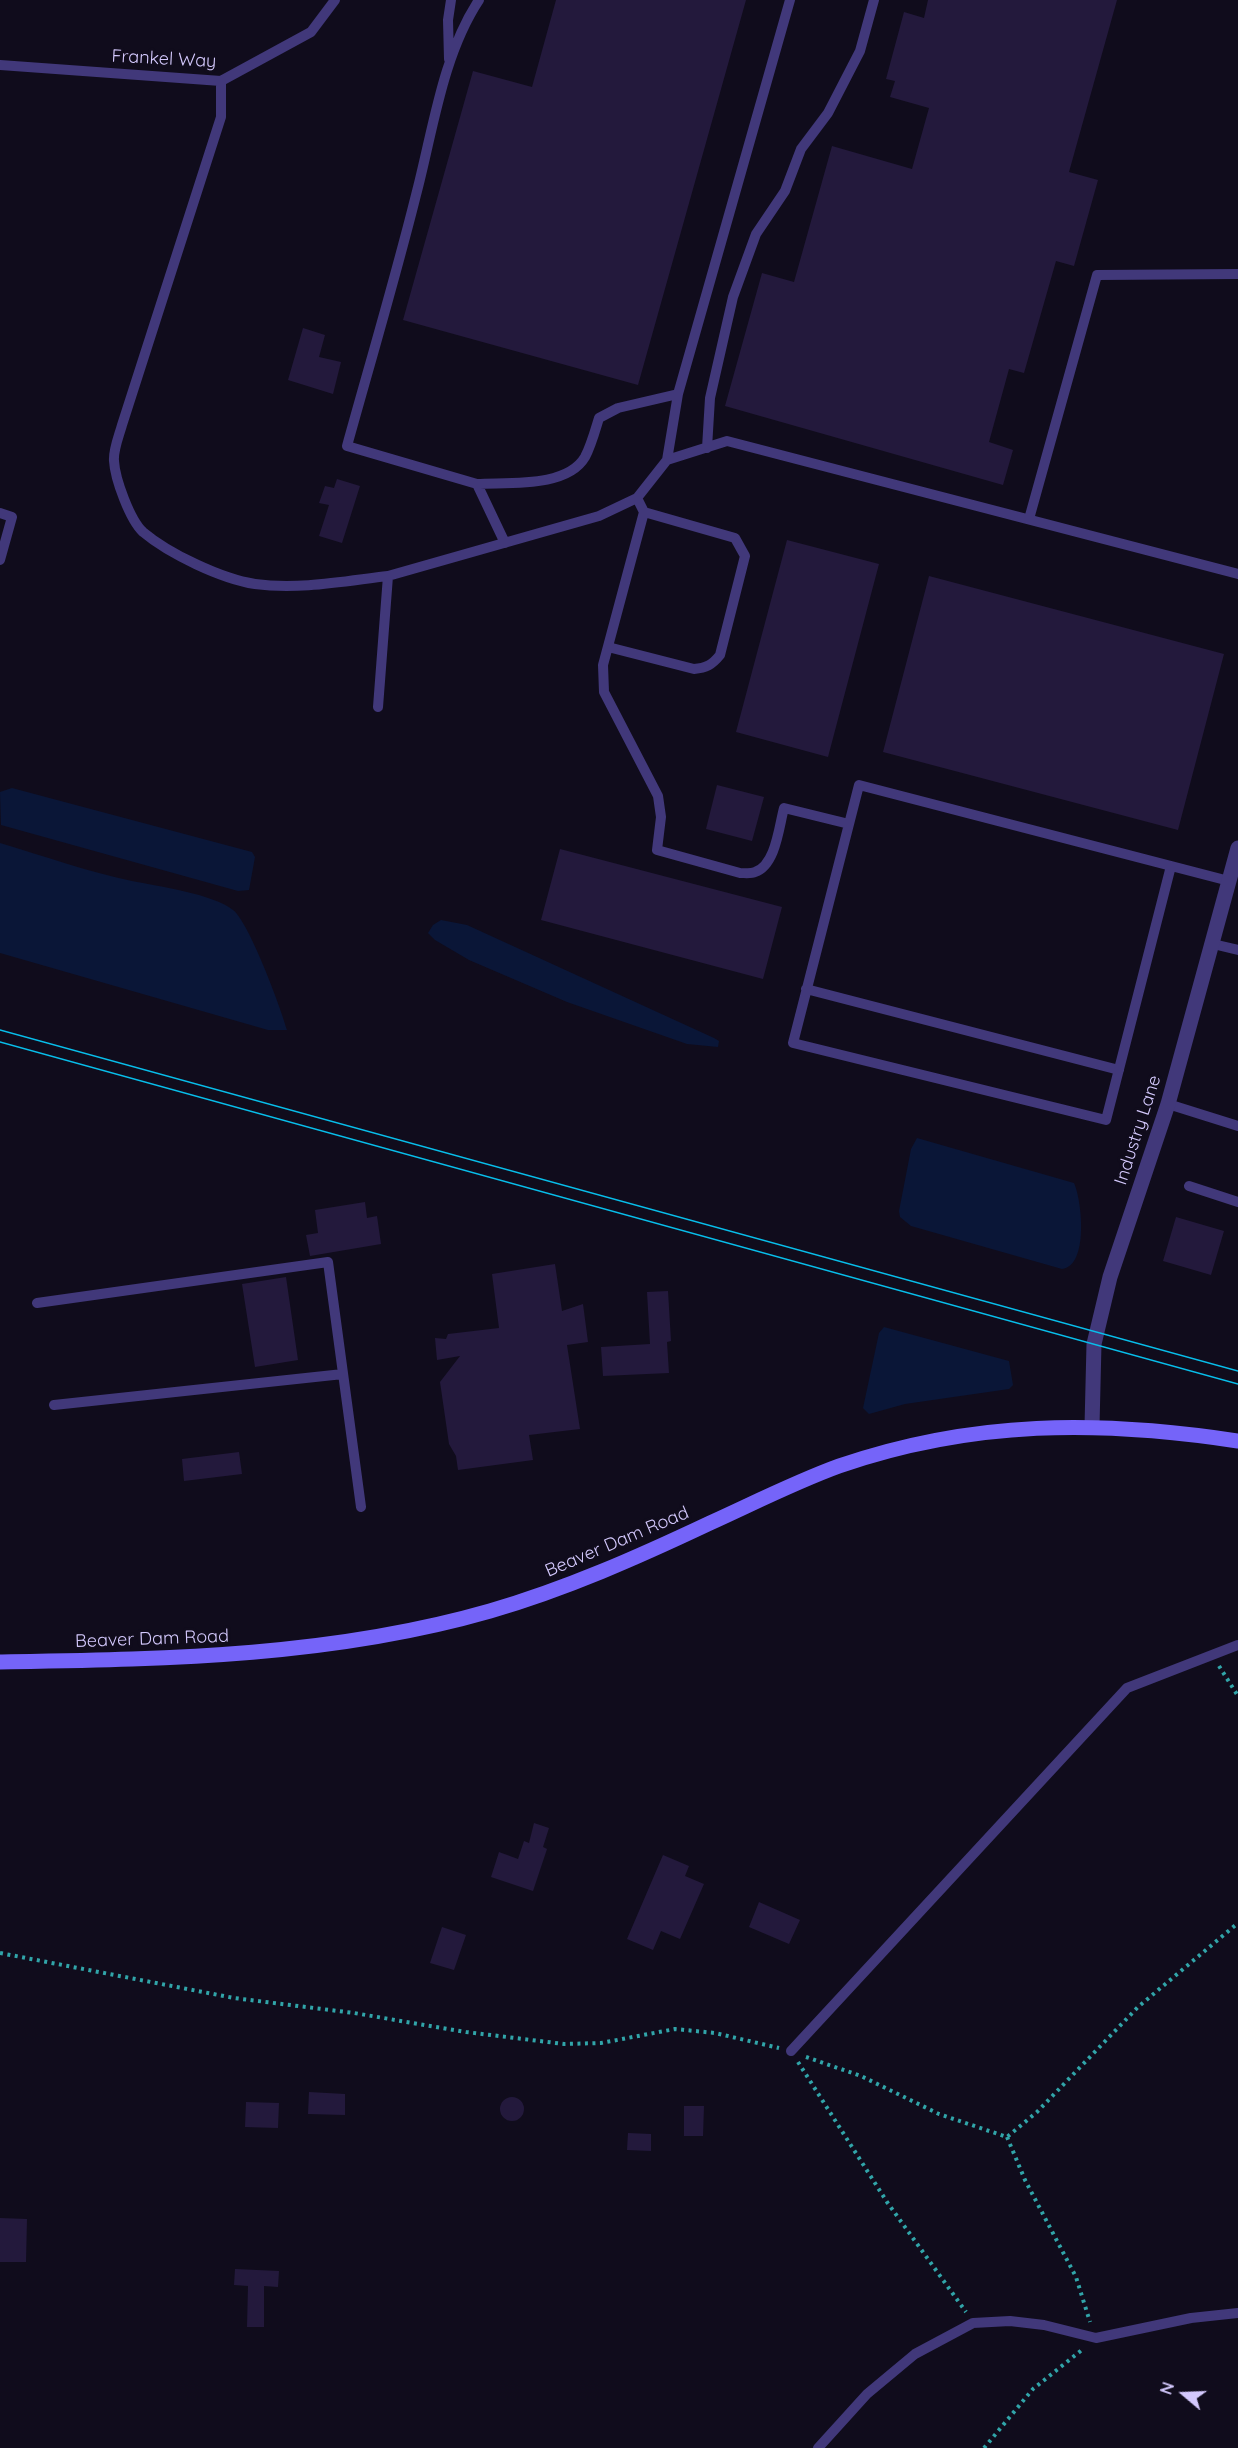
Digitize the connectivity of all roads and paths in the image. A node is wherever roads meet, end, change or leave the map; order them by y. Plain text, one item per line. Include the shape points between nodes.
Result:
1 (335, 0) edge
2 (451, 0) edge
3 (479, 0) edge
4 (790, 0) edge
5 (874, 0) edge
6 (0, 64) edge
7 (449, 68) junction
8 (221, 81) junction
9 (1238, 274) edge
10 (678, 394) junction
11 (706, 448) junction
12 (667, 460) junction
13 (477, 484) junction
14 (638, 498) junction
15 (644, 512) junction
16 (0, 513) edge
17 (1029, 519) junction
18 (505, 543) junction
19 (0, 560) edge
20 (1238, 574) edge
21 (388, 576) junction
22 (608, 647) junction
23 (378, 707) dead end
24 (849, 824) junction
25 (1238, 848) edge
26 (1171, 866) junction
27 (1229, 881) junction
28 (1213, 944) junction
29 (1238, 950) edge
30 (807, 989) junction
31 (1119, 1070) junction
32 (1168, 1104) junction
33 (1238, 1126) edge
34 (1189, 1186) dead end
35 (1238, 1202) edge
36 (37, 1304) dead end
37 (343, 1374) junction
38 (54, 1405) dead end
39 (1092, 1426) junction
40 (1238, 1441) edge
41 (361, 1507) dead end
42 (1238, 1645) edge
43 (1212, 1655) junction
44 (0, 1662) edge
45 (1238, 1696) edge
46 (1238, 1923) edge
47 (0, 1953) edge
48 (791, 2051) junction
49 (1007, 2137) junction
50 (1238, 2313) edge
51 (973, 2322) junction
52 (1096, 2338) junction
53 (818, 2448) edge
54 (984, 2448) edge

1 - 8 lane, Frankel Way via 311,32
2 - 7 lane
3 - 7 lane via 466,20
4 - 10 lane
5 - 11 lane via 860,51 828,113 801,149 785,191 756,234 733,297 710,398
6 - 8 lane, Frankel Way
7 - 13 lane via 347,446
8 - 21 lane via 221,117 122,425 114,460 122,494 142,531 214,572 254,584 288,586
9 - 17 lane via 1097,275
10 - 12 lane
10 - 13 lane via 618,408 599,418 585,457 575,470 560,478
11 - 12 lane
11 - 17 lane via 728,441
12 - 14 lane
13 - 18 lane
14 - 15 lane
14 - 18 lane via 599,516
15 - 22 lane
15 - 22 lane via 735,538 742,547 745,556 720,655 712,664 694,669
16 - 19 lane via 12,517
17 - 20 lane
18 - 21 lane
21 - 23 lane
22 - 24 lane via 603,665 604,692 658,796 661,817 657,849 740,873 755,872 772,852 784,808
24 - 26 lane via 859,785
24 - 30 lane
25 - 27 street, Industry Lane
26 - 27 lane
26 - 31 lane
27 - 28 street, Industry Lane
28 - 29 lane
28 - 32 street, Industry Lane
30 - 31 lane
30 - 31 lane via 793,1043 1106,1120
32 - 33 lane
32 - 39 street, Industry Lane via 1102,1308 1092,1366
34 - 35 lane
36 - 37 lane via 328,1262
37 - 38 lane
37 - 41 lane
39 - 40 main road, Beaver Dam Road
39 - 44 main road, Beaver Dam Road via 1034,1428 945,1439 839,1466 580,1581 425,1627 320,1646 232,1656
42 - 43 lane
43 - 45 path
43 - 48 lane via 1127,1688
46 - 49 path via 1138,2007 1037,2112
47 - 48 path via 234,1998 466,2032 564,2044 601,2043 675,2029 715,2033
48 - 49 path via 861,2076 939,2114
48 - 51 path via 887,2202
49 - 52 path via 1076,2277
50 - 52 lane via 1191,2318
51 - 52 lane via 1044,2325
51 - 53 lane via 915,2354 867,2394
52 - 54 path via 1033,2389

